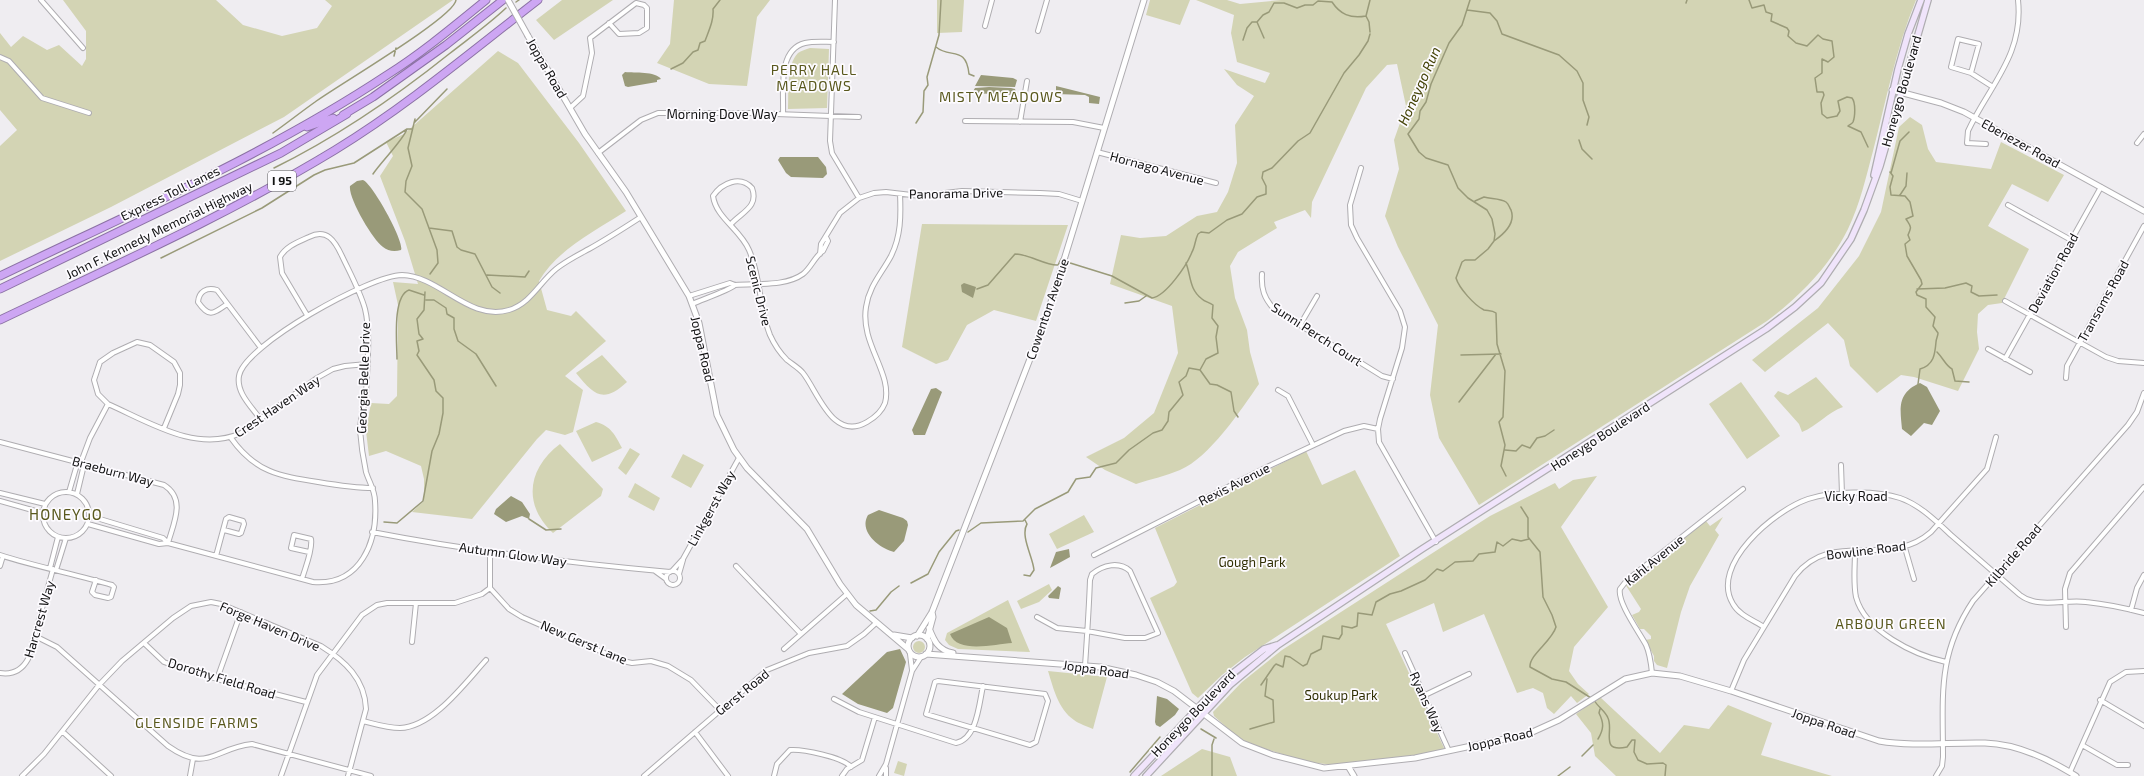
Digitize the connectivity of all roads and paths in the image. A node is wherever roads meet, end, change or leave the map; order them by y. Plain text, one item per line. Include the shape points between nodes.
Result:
1 (42, 0) edge
2 (486, 0) edge
3 (503, 0) edge
4 (508, 0) edge
5 (538, 0) edge
6 (835, 0) edge
7 (992, 0) edge
8 (1047, 0) edge
9 (1144, 0) edge
10 (1921, 0) edge
11 (1928, 0) edge
12 (2018, 0) edge
13 (610, 24) junction
14 (985, 26) dead end
15 (1038, 31) dead end
16 (834, 42) junction
17 (83, 48) dead end
18 (0, 57) edge
19 (1971, 73) junction
20 (1026, 81) dead end
21 (1993, 87) junction
22 (1892, 90) junction
23 (1900, 92) junction
24 (570, 108) junction
25 (88, 113) dead end
26 (347, 114) junction
27 (783, 114) junction
28 (831, 116) junction
29 (859, 117) dead end
30 (1974, 117) junction
31 (965, 121) dead end
32 (1020, 122) junction
33 (1104, 128) junction
34 (288, 134) junction
35 (2144, 134) edge
36 (2137, 143) dead end
37 (1986, 144) dead end
38 (1097, 152) junction
39 (598, 153) junction
40 (1361, 168) dead end
41 (1873, 181) junction
42 (1216, 183) dead end
43 (2100, 187) junction
44 (900, 194) junction
45 (858, 198) junction
46 (1082, 201) junction
47 (2008, 205) dead end
48 (2144, 211) edge
49 (641, 217) junction
50 (731, 224) junction
51 (2144, 226) edge
52 (2071, 240) junction
53 (1262, 274) dead end
54 (0, 276) edge
55 (758, 283) junction
56 (735, 285) junction
57 (0, 289) edge
58 (358, 290) junction
59 (689, 296) junction
60 (1317, 296) dead end
61 (2005, 301) dead end
62 (226, 304) junction
63 (692, 304) junction
64 (2030, 314) junction
65 (307, 315) junction
66 (0, 320) edge
67 (1300, 325) junction
68 (2080, 342) junction
69 (261, 348) junction
70 (1988, 349) dead end
71 (2005, 358) junction
72 (367, 364) junction
73 (2144, 364) edge
74 (2030, 372) dead end
75 (2066, 378) dead end
76 (1393, 379) junction
77 (1278, 390) dead end
78 (2144, 393) edge
79 (108, 404) junction
80 (261, 420) junction
81 (164, 428) junction
82 (1378, 429) junction
83 (1996, 437) dead end
84 (231, 438) junction
85 (0, 442) edge
86 (1313, 445) junction
87 (739, 458) junction
88 (82, 462) junction
89 (1841, 465) dead end
90 (2144, 487) edge
91 (373, 488) junction
92 (1743, 489) dead end
93 (69, 492) junction
94 (0, 493) edge
95 (77, 494) junction
96 (1842, 494) junction
97 (0, 501) edge
98 (46, 504) junction
99 (43, 513) junction
100 (90, 516) junction
101 (88, 524) junction
102 (1938, 524) junction
103 (224, 530) junction
104 (372, 532) junction
105 (58, 537) junction
106 (66, 538) junction
107 (1436, 542) junction
108 (168, 543) junction
109 (1905, 548) junction
110 (490, 551) junction
111 (1855, 551) junction
112 (309, 552) junction
113 (1, 555) edge
114 (1094, 555) dead end
115 (216, 556) junction
116 (683, 559) junction
117 (0, 566) edge
118 (736, 566) dead end
119 (53, 569) junction
120 (655, 570) junction
121 (671, 571) junction
122 (679, 574) junction
123 (1996, 574) junction
124 (2144, 575) edge
125 (302, 579) junction
126 (666, 579) junction
127 (1914, 579) dead end
128 (96, 580) junction
129 (490, 588) junction
130 (847, 594) junction
131 (2065, 601) junction
132 (416, 603) junction
133 (2131, 610) junction
134 (241, 612) junction
135 (932, 612) junction
136 (2144, 613) edge
137 (1036, 617) dead end
138 (876, 623) junction
139 (1764, 627) junction
140 (2066, 627) dead end
141 (929, 628) junction
142 (1087, 631) junction
143 (801, 634) junction
144 (894, 635) junction
145 (35, 636) junction
146 (915, 637) junction
147 (927, 639) junction
148 (412, 642) dead end
149 (144, 643) junction
150 (1278, 645) junction
151 (930, 646) junction
152 (784, 649) dead end
153 (909, 651) junction
154 (1405, 653) dead end
155 (333, 654) junction
156 (943, 654) junction
157 (924, 656) junction
158 (965, 657) junction
159 (486, 660) dead end
160 (1946, 662) junction
161 (1085, 666) junction
162 (912, 671) junction
163 (2144, 671) edge
164 (0, 673) edge
165 (1652, 673) junction
166 (1469, 674) dead end
167 (216, 679) junction
168 (99, 684) junction
169 (983, 686) junction
170 (1731, 691) junction
171 (1424, 696) junction
172 (834, 699) dead end
173 (2100, 700) junction
174 (306, 702) junction
175 (1196, 708) junction
176 (720, 710) junction
177 (1202, 714) junction
178 (875, 717) junction
179 (363, 721) junction
180 (898, 725) junction
181 (2144, 726) edge
182 (973, 728) junction
183 (62, 732) junction
184 (695, 732) junction
185 (1943, 744) junction
186 (2082, 745) junction
187 (1449, 751) junction
188 (288, 754) junction
189 (193, 759) junction
190 (886, 764) junction
191 (2128, 765) dead end
192 (851, 766) junction
193 (1348, 766) junction
194 (350, 770) junction
195 (2070, 772) junction
196 (22, 776) edge
197 (111, 776) edge
198 (190, 776) edge
199 (281, 776) edge
200 (348, 776) edge
201 (370, 776) edge
202 (644, 776) edge
203 (728, 776) edge
204 (774, 776) edge
205 (842, 776) edge
206 (879, 776) edge
207 (886, 776) edge
208 (1134, 776) edge
209 (1146, 776) edge
210 (1354, 776) edge
211 (1936, 776) edge
212 (2076, 776) edge

1 - 17 street
2 - 34 highway via 388,75
3 - 26 highway via 446,45
4 - 24 street, Joppa Road, bridge
5 - 66 highway, John F. Kennedy Memorial Highway / I 95 via 401,106 300,171 225,211
6 - 16 street
7 - 14 street
8 - 15 street
9 - 33 street, Cowenton Avenue
10 - 22 main road, Honeygo Boulevard
11 - 23 main road, Honeygo Boulevard
12 - 21 street via 2019,21 2005,67
13 - 13 street via 636,4 647,8 647,28 640,33 619,34
13 - 24 street via 590,38 592,53 583,96
16 - 27 street via 804,43 788,55 785,63
16 - 28 street
18 - 25 street via 9,61 42,98
19 - 19 street via 1951,67 1958,39 1979,44
19 - 21 street
20 - 32 street
21 - 30 street
22 - 23 street, Ebenezer Road
22 - 41 main road, Honeygo Boulevard
23 - 30 street, Ebenezer Road via 1941,103
23 - 41 main road, Honeygo Boulevard via 1880,166
24 - 39 street, Joppa Road
26 - 34 highway
26 - 57 highway, Express Toll Lanes via 281,153
27 - 28 street, Morning Dove Way
27 - 39 street, Morning Dove Way via 652,114
28 - 29 street, Morning Dove Way
28 - 45 street via 832,152
30 - 37 street via 1968,131 1967,143
30 - 43 street, Ebenezer Road
31 - 32 street
32 - 33 street via 1079,122
33 - 38 street, Cowenton Avenue
34 - 54 highway
35 - 36 street
38 - 42 street, Hornago Avenue
38 - 46 street, Cowenton Avenue
39 - 49 street, Joppa Road
40 - 76 street via 1351,198 1351,225 1400,311 1405,327
41 - 107 main road, Honeygo Boulevard via 1864,210 1843,253 1821,283 1795,308
43 - 48 street, Ebenezer Road
43 - 52 street, Deviation Road
44 - 45 street, Panorama Drive via 880,192
44 - 46 street, Panorama Drive via 925,196 971,191 1044,193 1059,194
44 - 55 street, Scenic Drive via 901,219 898,239 891,256 872,286 866,307 868,341 886,384 884,403 879,413 868,422 850,426 826,413 802,372 776,347 766,322
45 - 55 street, Panorama Drive via 840,213 821,244 820,254 812,266 799,277 779,282
46 - 135 street, Cowenton Avenue via 1048,315
47 - 52 street
49 - 58 street via 556,268 525,302 507,311 475,308 433,285 410,276 391,277
49 - 59 street, Joppa Road
50 - 50 street, Scenic Drive via 751,207 754,201 752,188 743,181 732,181 716,191 713,196 717,209
50 - 55 street, Scenic Drive via 748,248
51 - 68 street, Transoms Road
52 - 64 street, Deviation Road
53 - 67 street, Sunni Perch Court via 1262,287 1268,303
55 - 56 street, Panorama Drive
56 - 59 street, Panorama Drive via 722,284
56 - 63 street, Panorama Drive
58 - 65 street
58 - 65 street, Georgia Belle Drive via 334,241 325,234 312,235 287,248 280,257 282,273
58 - 72 street, Georgia Belle Drive via 365,309
59 - 63 street, Joppa Road
60 - 67 street
61 - 64 street
62 - 62 street via 217,290 213,289 205,290 198,302 204,311 209,313
62 - 69 street
63 - 87 street, Joppa Road via 699,323 720,424
64 - 68 street
64 - 71 street, Deviation Road
65 - 69 street
67 - 76 street, Sunni Perch Court via 1382,376
68 - 73 street via 2113,360
68 - 75 street, Transoms Road via 2067,366
69 - 80 street via 243,365 238,382
70 - 71 street
71 - 74 street
72 - 80 street, Crest Haven Way via 333,369
72 - 91 street, Georgia Belle Drive via 360,424 367,473
76 - 82 street
77 - 86 street via 1288,396
78 - 123 street, Kilbride Road via 2137,412 2128,425
79 - 81 street, Crest Haven Way
79 - 81 street via 98,394 94,380 100,362 136,342 150,345 174,362 180,373 178,394
79 - 88 street via 90,438
80 - 84 street, Crest Haven Way
81 - 84 street, Crest Haven Way via 194,439
82 - 86 street, Rexis Avenue via 1370,426 1353,428
82 - 107 street via 1379,442
83 - 102 street, Bowline Road via 1987,468
84 - 91 street via 250,460 273,474 353,488
85 - 88 street, Braeburn Way
86 - 114 street, Rexis Avenue
87 - 116 street, Linkgerst Way
87 - 130 street, Joppa Road via 807,529
88 - 93 street via 76,468
88 - 95 street via 83,469
88 - 108 street, Braeburn Way via 171,489 176,498 177,508
89 - 96 street
90 - 131 street via 2073,569 2067,580
91 - 104 street, Georgia Belle Drive via 375,500
92 - 165 street, Kahl Avenue via 1620,588 1620,598 1651,658
93 - 95 street
93 - 98 street via 55,494
94 - 98 street
95 - 100 street via 87,504
96 - 102 street, Vicky Road via 1876,494 1900,498 1913,504
96 - 139 street, Vicky Road via 1807,499 1779,514 1755,534 1734,565 1728,584 1731,601 1740,612
97 - 99 street
98 - 99 street
99 - 105 street via 46,527
100 - 101 street
100 - 108 street, Georgia Belle Drive via 163,538
101 - 106 street via 80,534
101 - 108 street, Georgia Belle Drive via 159,544
102 - 109 street, Bowline Road via 1922,540
102 - 123 street, Vicky Road
103 - 103 street via 229,517 243,521 241,533
103 - 115 street
104 - 110 street, Autumn Glow Way
104 - 125 street, Georgia Belle Drive via 364,559 349,574 340,579 323,582
105 - 106 street
105 - 119 street, Harcrest Way
106 - 119 street, Harcrest Way
107 - 150 main road, Honeygo Boulevard
108 - 115 street, Georgia Belle Drive
109 - 111 street, Bowline Road
109 - 127 street
110 - 120 street, Autumn Glow Way
110 - 129 street
111 - 139 street, Bowline Road via 1829,552 1804,566 1795,576
111 - 160 street via 1856,597 1866,617 1877,628 1909,648 1927,657
112 - 112 street via 311,539 294,535 291,548
112 - 125 street
113 - 117 street
113 - 119 street
115 - 125 street, Georgia Belle Drive
116 - 121 street, Linkgerst Way
116 - 122 street, Linkgerst Way
118 - 143 street
119 - 128 street
119 - 145 street, Harcrest Way
120 - 121 street, Autumn Glow Way
120 - 126 street
121 - 122 street
121 - 126 street
122 - 126 street via 680,581 676,585 669,584
123 - 131 street, Vicky Road via 2022,597 2043,602
123 - 160 street, Kilbride Road via 1965,612
124 - 133 street via 2137,588
128 - 128 street via 92,592 95,595 111,597 114,587
129 - 132 street via 482,594 455,603
129 - 176 street, New Gerst Lane via 509,609 522,617 623,661 657,662 678,670
130 - 138 street, Joppa Road
130 - 143 street
131 - 133 street, Vicky Road via 2105,604
131 - 140 street
132 - 148 street
132 - 155 street via 377,605 367,611
133 - 136 street, Vicky Road
134 - 149 street, Forge Haven Drive via 211,602 191,606
134 - 155 street, Forge Haven Drive via 321,646
134 - 167 street
135 - 141 street, Cowenton Avenue
135 - 146 street, Cowenton Avenue
137 - 142 street via 1054,627
138 - 144 street, Joppa Road
138 - 176 street, Gerst Road via 847,646 809,653 767,670
139 - 170 street, Bowline Road via 1741,667
141 - 147 street, Cowenton Avenue
141 - 158 street via 939,647 949,652 964,654
142 - 142 street via 1139,639 1158,633 1133,575 1127,568 1114,565 1091,576
142 - 161 street
143 - 152 street
144 - 146 street, Joppa Road
144 - 153 street, Joppa Road
145 - 164 street, Harcrest Way via 25,665 12,673
145 - 168 street via 57,647
146 - 147 street, Joppa Road
146 - 153 street via 908,643
147 - 151 street
149 - 167 street, Dorothy Field Road via 164,662
149 - 168 street, Forge Haven Drive
150 - 175 main road, Honeygo Boulevard via 1264,649 1244,662
150 - 177 main road, Honeygo Boulevard via 1230,685
151 - 156 street, Joppa Road
151 - 157 street
153 - 157 street, Joppa Road via 915,657
153 - 162 street
154 - 171 street, Ryans Way
155 - 174 street via 316,675
155 - 179 street, Forge Haven Drive via 353,672 362,686 366,704
156 - 157 street, Joppa Road
156 - 158 street, Joppa Road
157 - 162 street
158 - 161 street, Joppa Road
159 - 179 street via 445,703 428,718 414,725 401,728
160 - 185 street, Kilbride Road via 1942,686
161 - 175 street, Joppa Road via 1150,679 1174,691
162 - 180 street
163 - 173 street via 2120,674 2110,682
165 - 170 street, Joppa Road via 1680,676
165 - 187 street, Joppa Road via 1625,679 1536,732
166 - 171 street
167 - 174 street, Dorothy Field Road
168 - 183 street, Forge Haven Drive
168 - 189 street via 168,746
169 - 182 street
169 - 182 street via 935,682 926,714
169 - 182 street via 1045,694 1048,701 1034,745
170 - 185 street, Joppa Road via 1879,741
171 - 187 street, Ryans Way
172 - 178 street
173 - 181 street
173 - 186 street
174 - 188 street
175 - 177 street, Joppa Road
175 - 208 main road, Honeygo Boulevard
176 - 184 street, Gerst Road
177 - 193 street, Joppa Road via 1237,740 1258,750 1315,766
177 - 209 main road, Honeygo Boulevard
178 - 180 street
178 - 192 street via 865,755 859,763
179 - 194 street, Forge Haven Drive
180 - 182 street via 956,743 968,738
180 - 190 street
183 - 196 street, Forge Haven Drive
183 - 197 street
184 - 202 street, Gerst Road
184 - 203 street
185 - 195 street, Joppa Road via 2003,745 2032,753
185 - 211 street, Kilbride Road via 1943,762
186 - 191 street via 2117,765
186 - 195 street
187 - 193 street, Joppa Road
188 - 189 street via 252,744 205,759
188 - 194 street
188 - 199 street
189 - 198 street
190 - 206 street
190 - 207 street
192 - 204 street via 844,761 813,752 790,750 777,764
192 - 205 street
193 - 210 street
194 - 200 street, Forge Haven Drive
194 - 201 street
195 - 212 street, Joppa Road

